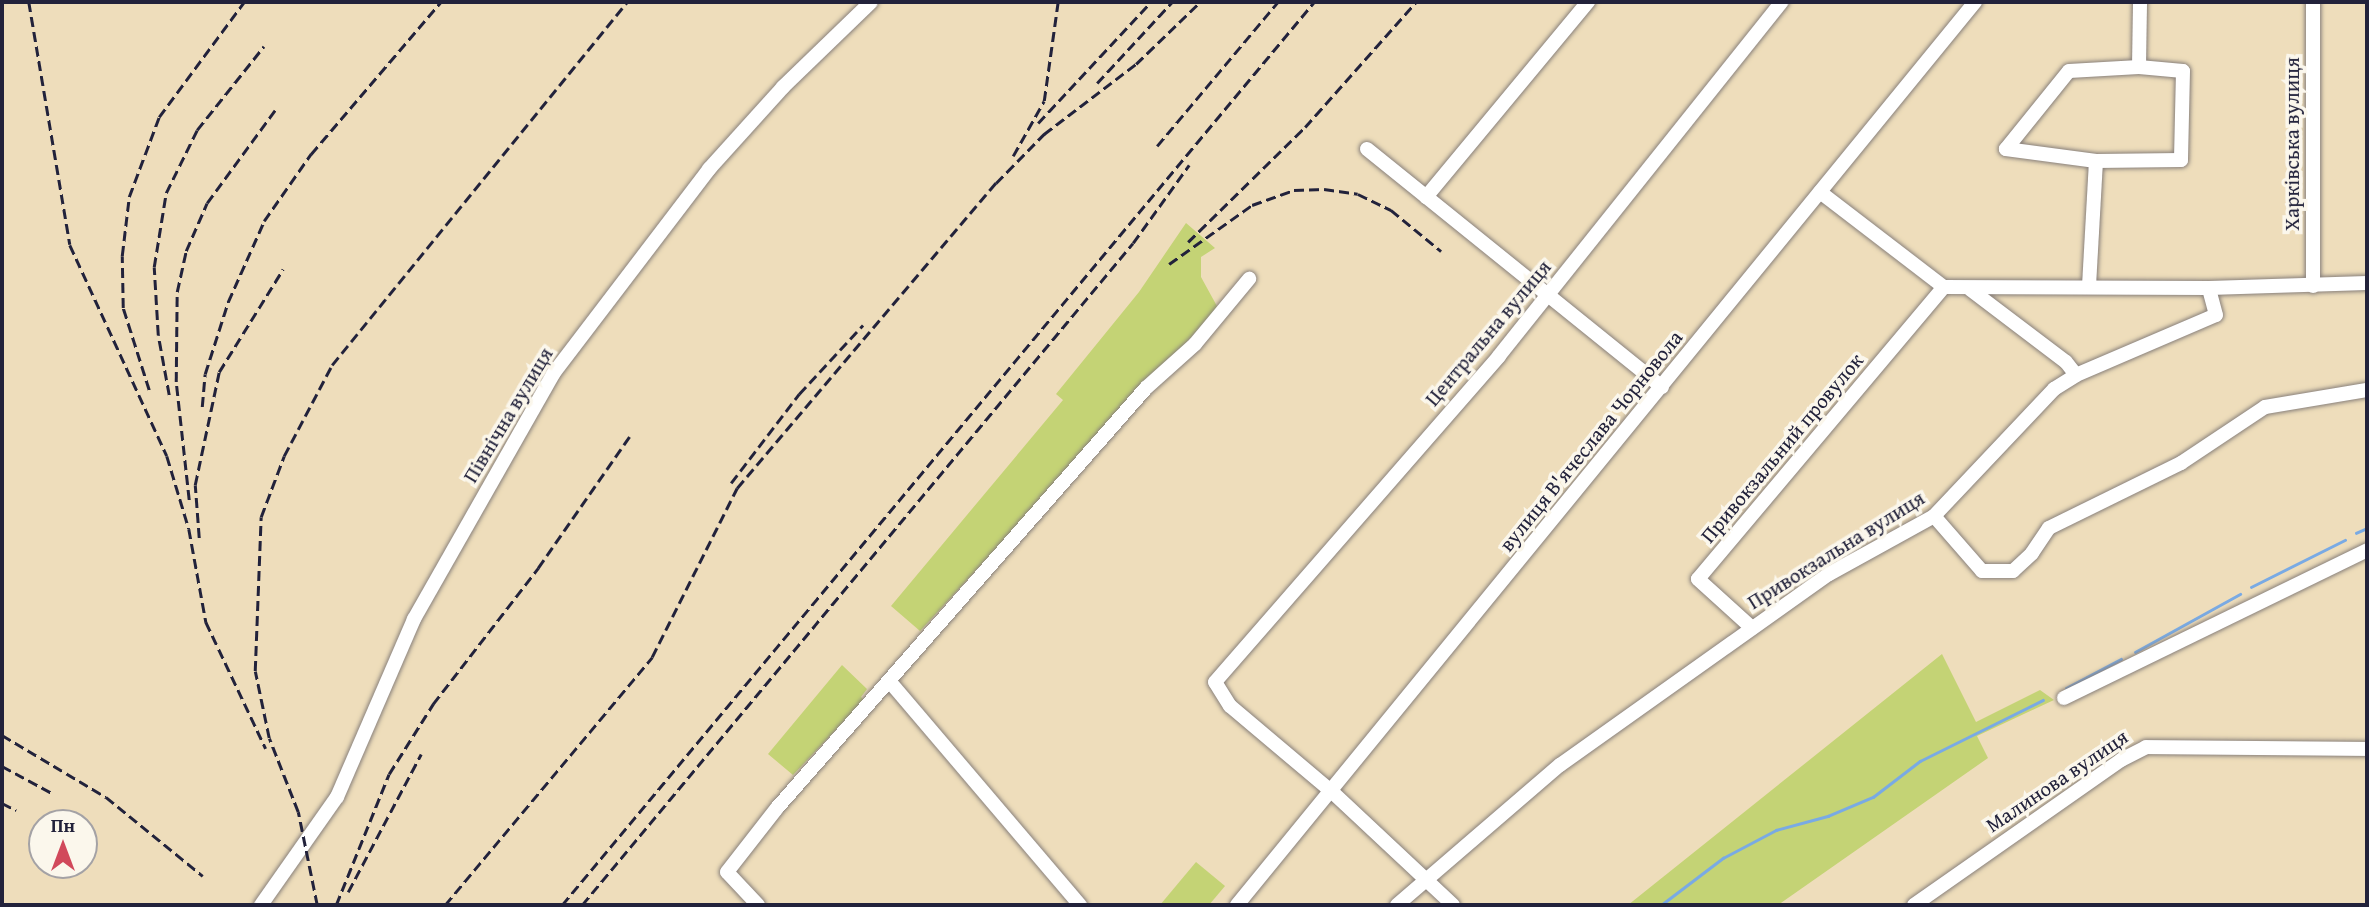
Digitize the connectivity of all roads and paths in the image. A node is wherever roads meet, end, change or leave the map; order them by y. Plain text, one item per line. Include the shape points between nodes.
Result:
1 (871, 2) edge
2 (1588, 2) edge
3 (1782, 2) edge
4 (1975, 2) edge
5 (2140, 2) edge
6 (2313, 2) edge
7 (2139, 67) junction
8 (1367, 149) dead end
9 (2095, 161) junction
10 (1820, 192) junction
11 (1426, 197) junction
12 (1249, 279) dead end
13 (2367, 283) edge
14 (2090, 286) junction
15 (2313, 286) junction
16 (1944, 287) junction
17 (2209, 288) junction
18 (1971, 290) junction
19 (1548, 294) junction
20 (2076, 375) junction
21 (1662, 387) junction
22 (2367, 390) edge
23 (1934, 516) junction
24 (2367, 550) edge
25 (1752, 628) junction
26 (891, 683) junction
27 (2064, 698) dead end
28 (2367, 749) edge
29 (1331, 791) junction
30 (1426, 878) junction
31 (261, 905) edge
32 (758, 905) edge
33 (1080, 905) edge
34 (1237, 905) edge
35 (1397, 905) edge
36 (1453, 905) edge
37 (1914, 905) edge

1 - 31 street, Північна вулиця via 758,113 709,169 554,374 414,620 337,797
2 - 11 street
3 - 19 street, Центральна вулиця
4 - 10 street, вулиця В'ячеслава Чорновола
5 - 7 street
6 - 15 street, Харківська вулиця
7 - 9 street via 2183,71 2181,160
7 - 9 street via 2069,71 2006,149
8 - 11 street
9 - 14 street
10 - 16 street
10 - 21 street, вулиця В'ячеслава Чорновола
11 - 19 street
12 - 26 street via 1195,344 1146,388
13 - 15 street
14 - 17 street
14 - 18 street
15 - 17 street
16 - 18 street
16 - 25 street, Привокзальний провулок via 1698,579
17 - 20 street, Привокзальна вулиця via 2216,315
18 - 20 street via 2066,362
19 - 21 street
19 - 29 street, Центральна вулиця via 1215,682 1230,706
20 - 23 street, Привокзальна вулиця via 2054,389
21 - 29 street, вулиця В'ячеслава Чорновола
22 - 23 street via 2265,407 2181,463 2049,528 2013,571 1982,571
23 - 25 street, Привокзальна вулиця via 1829,574
24 - 27 street
25 - 30 street, Привокзальна вулиця via 1560,765
26 - 32 street via 777,808 727,872
26 - 33 street
28 - 37 street, Малинова вулиця via 2146,747 2120,760
29 - 30 street
29 - 34 street, вулиця В'ячеслава Чорновола
30 - 35 street, Привокзальна вулиця
30 - 36 street

